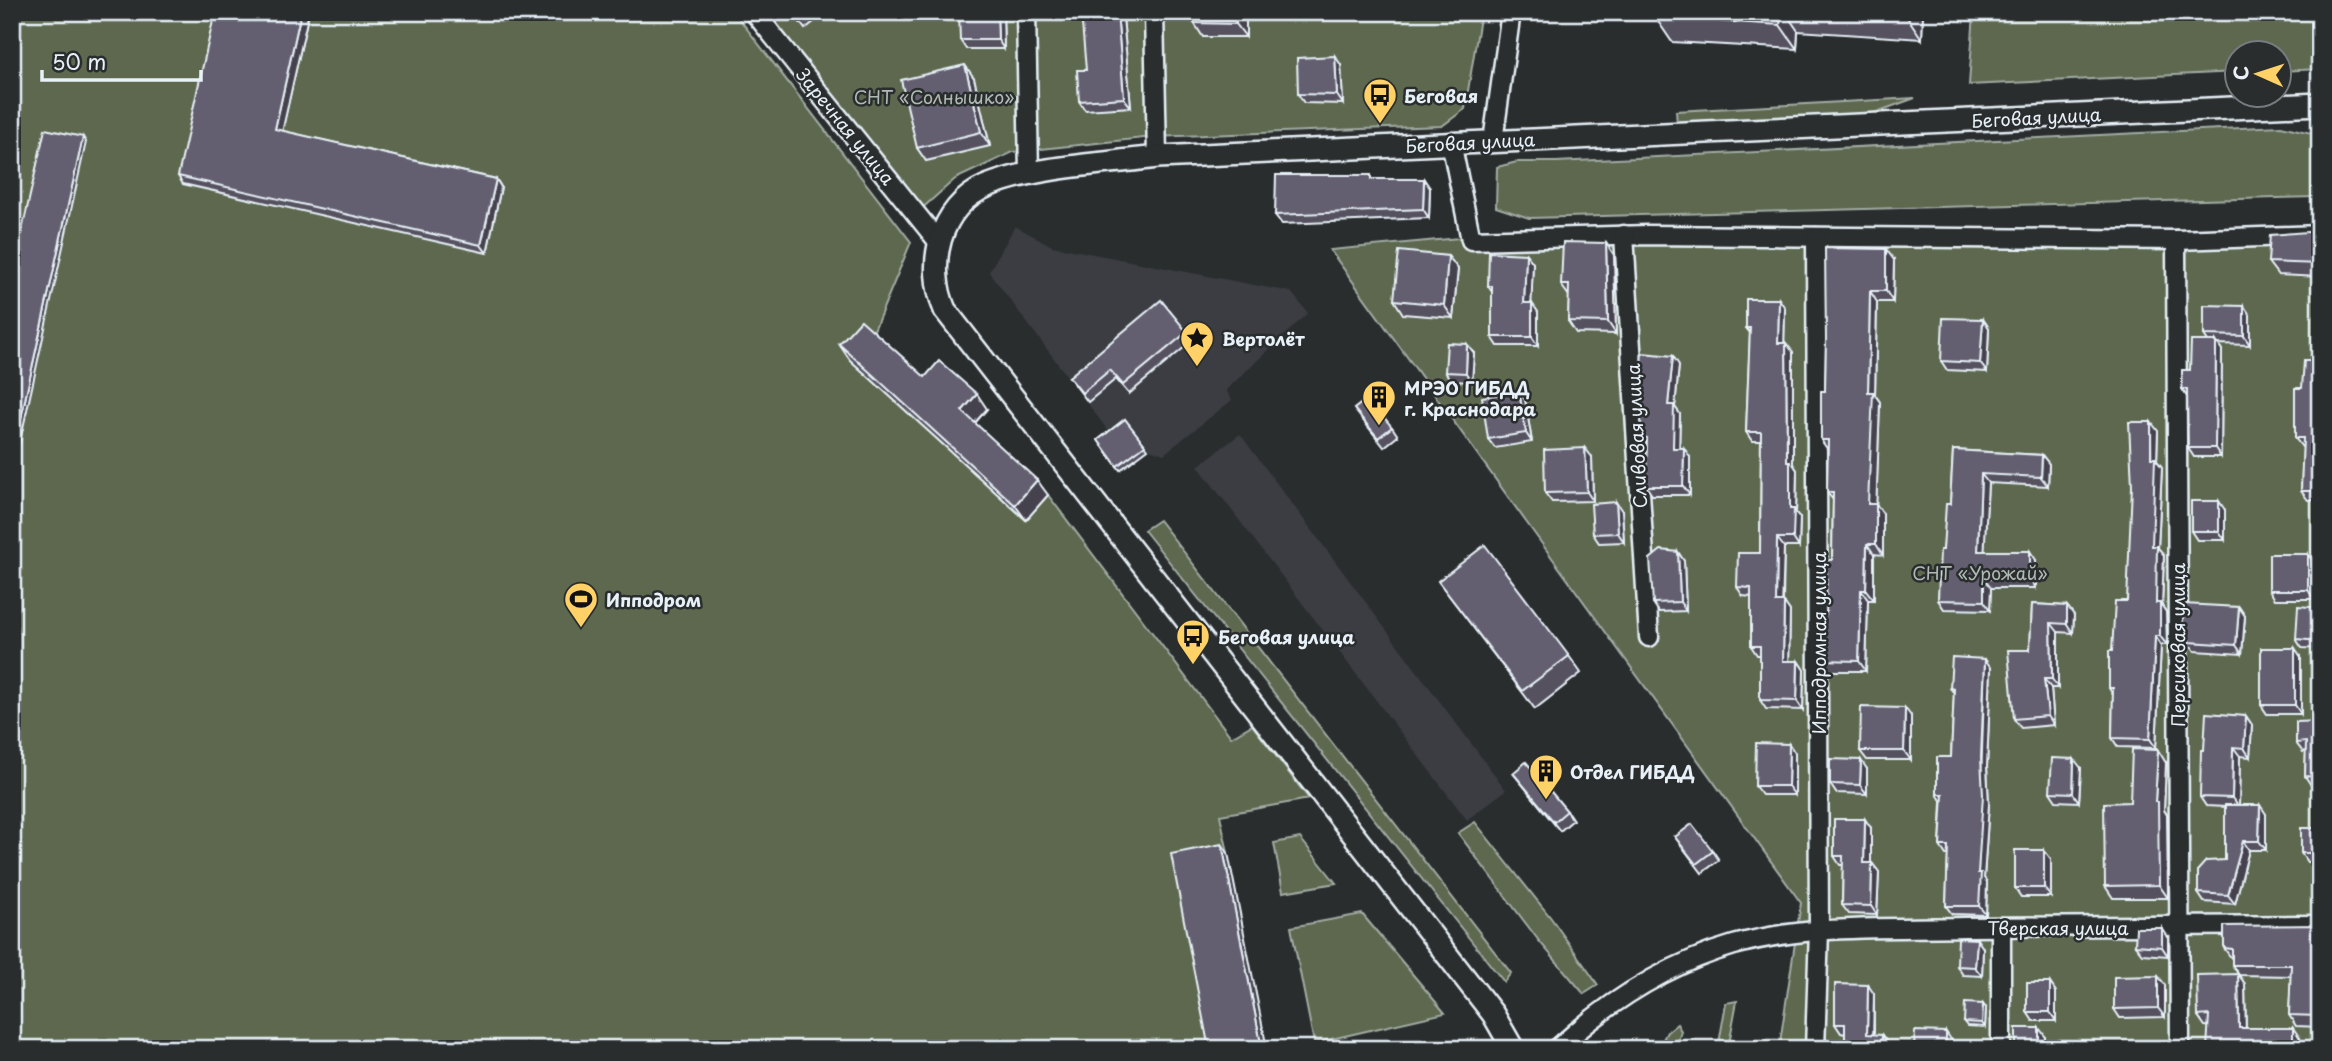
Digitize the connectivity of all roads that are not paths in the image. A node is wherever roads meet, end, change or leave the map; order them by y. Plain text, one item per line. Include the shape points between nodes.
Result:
1 (754, 12) edge
2 (1026, 12) edge
3 (1154, 12) edge
4 (1511, 12) edge
5 (2320, 104) edge
6 (1493, 141) junction
7 (1451, 142) junction
8 (1157, 157) junction
9 (1029, 174) junction
10 (1624, 235) junction
11 (2320, 235) edge
12 (1816, 237) junction
13 (937, 240) junction
14 (2176, 240) junction
15 (1649, 637) dead end
16 (2320, 925) edge
17 (2178, 926) junction
18 (2001, 927) junction
19 (1819, 930) junction
20 (1513, 1049) edge
21 (1557, 1049) edge
22 (1815, 1049) edge
23 (2001, 1049) edge
24 (2180, 1049) edge

1 - 13 street, Заречная улица
2 - 9 street
3 - 8 street
4 - 6 street
5 - 6 street, Беговая улица
6 - 7 street, Беговая улица
7 - 8 street, Беговая улица
7 - 10 street via 1471,240
8 - 9 street, Беговая улица
9 - 13 street, Беговая улица via 983,188 960,208
10 - 12 street
10 - 15 street, Сливовая улица
11 - 14 street
12 - 14 street
12 - 19 street, Ипподромная улица
13 - 20 street via 936,289 945,310 1493,1014
14 - 17 street, Персиковая улица
16 - 17 street, Тверская улица
17 - 18 street, Тверская улица
17 - 24 street, Персиковая улица
18 - 19 street, Тверская улица
18 - 23 street
19 - 21 street, Тверская улица via 1734,945 1654,978
19 - 22 street, Ипподромная улица

